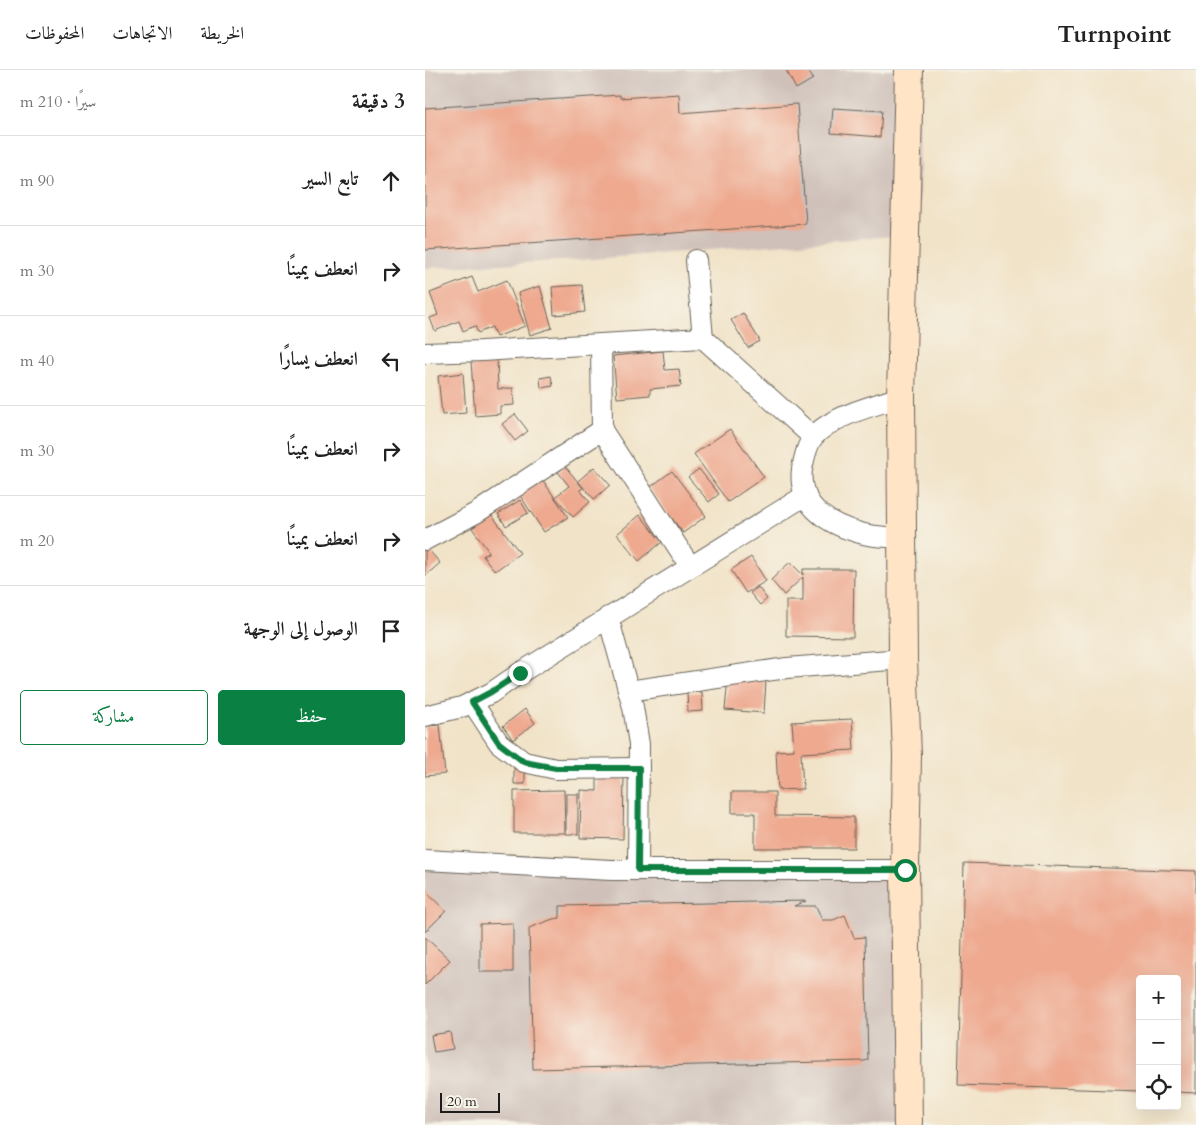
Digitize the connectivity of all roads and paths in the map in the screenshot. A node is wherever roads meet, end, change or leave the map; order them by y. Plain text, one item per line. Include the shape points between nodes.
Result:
1 (909, 70) edge
2 (696, 260) dead end
3 (703, 338) junction
4 (601, 344) junction
5 (425, 353) edge
6 (901, 397) junction
7 (602, 430) junction
8 (813, 437) junction
9 (806, 495) junction
10 (902, 538) junction
11 (425, 540) edge
12 (690, 566) junction
13 (609, 617) junction
14 (903, 659) junction
15 (628, 691) junction
16 (472, 702) junction
17 (425, 716) edge
18 (639, 768) junction
19 (425, 860) edge
20 (638, 870) junction
21 (905, 870) junction
22 (908, 1125) edge

1 - 6 main road
2 - 3 street
3 - 4 street
3 - 8 street
4 - 5 street
4 - 7 street
6 - 8 street via 853,412
6 - 10 main road
7 - 11 street via 476,513
7 - 12 street
8 - 9 street via 804,457 801,481
9 - 10 street via 809,504 829,522 864,534
9 - 12 street
10 - 14 main road
12 - 13 street
13 - 15 street
13 - 16 street
14 - 15 street via 787,668
14 - 21 main road via 907,755
15 - 18 street via 639,744
16 - 17 street
16 - 18 street via 499,743 524,762 556,768
18 - 20 street
19 - 20 street
20 - 21 street
21 - 22 main road

